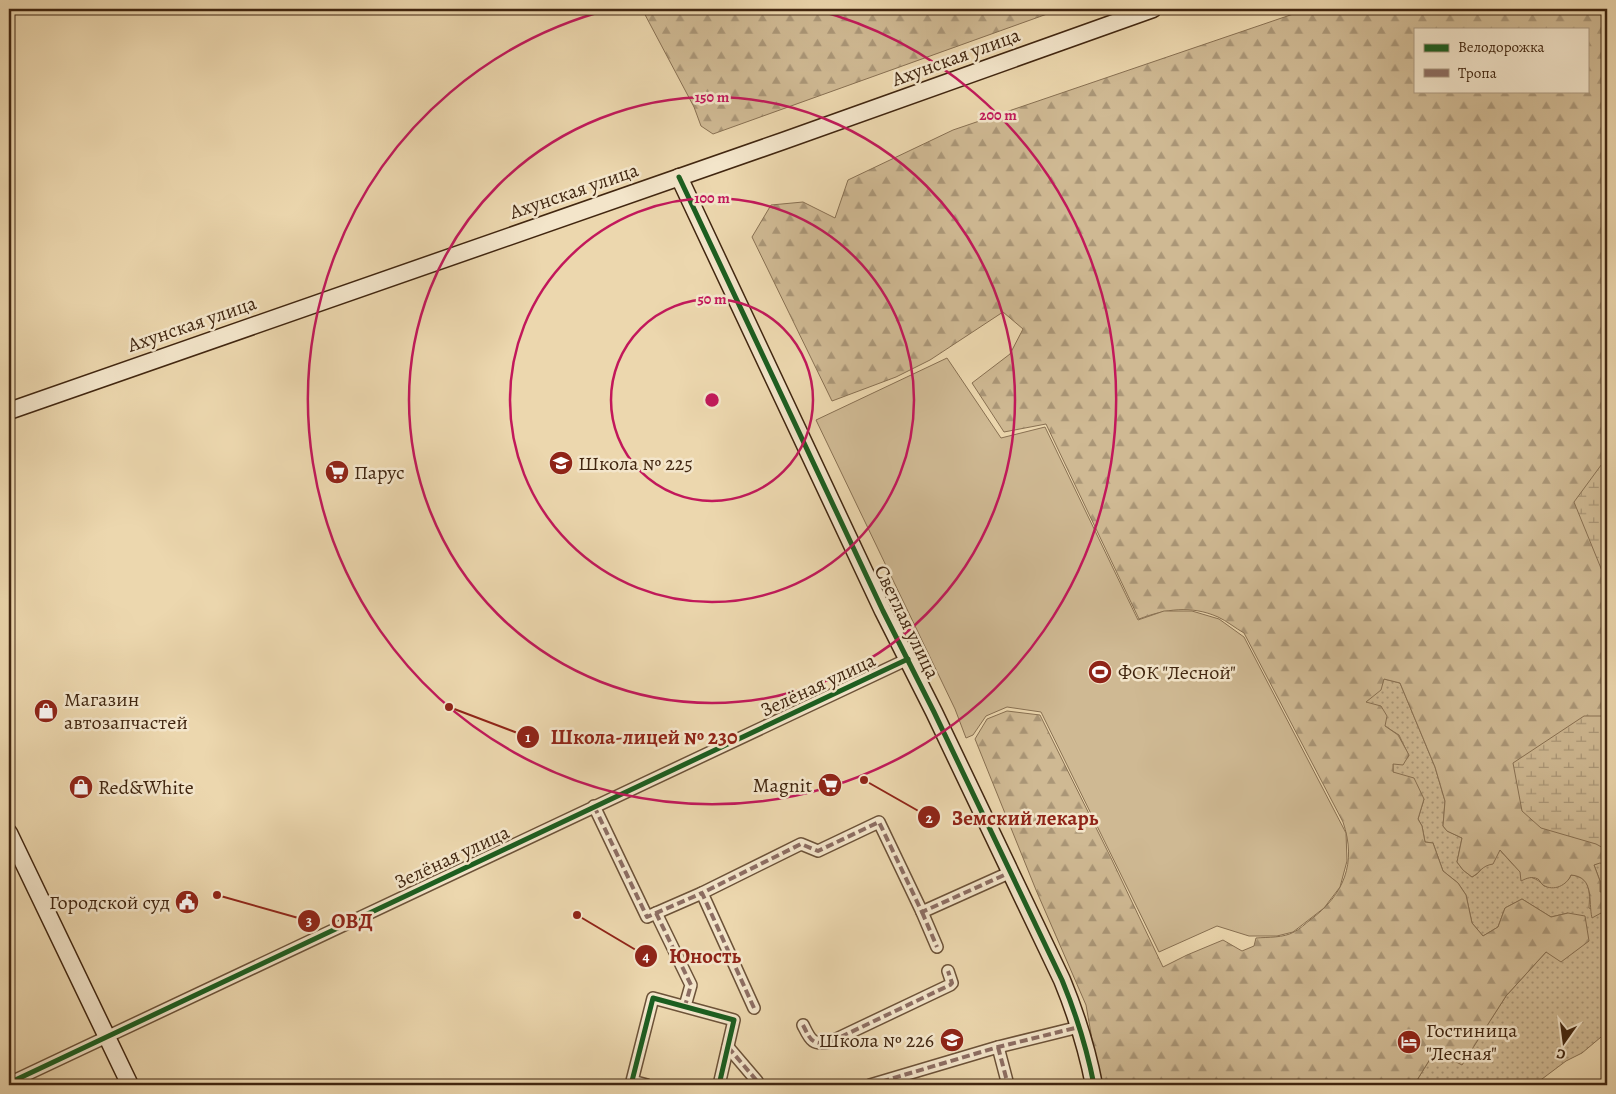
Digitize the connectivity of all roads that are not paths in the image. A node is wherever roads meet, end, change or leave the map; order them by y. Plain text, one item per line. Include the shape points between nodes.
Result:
1 (1153, 9) edge
2 (679, 177) junction
3 (9, 411) edge
4 (908, 659) junction
5 (594, 806) junction
6 (9, 833) edge
7 (1011, 872) junction
8 (702, 893) junction
9 (922, 912) junction
10 (656, 913) junction
11 (937, 947) dead end
12 (948, 971) dead end
13 (685, 1006) junction
14 (754, 1008) dead end
15 (803, 1024) dead end
16 (1079, 1027) junction
17 (107, 1037) junction
18 (728, 1047) junction
19 (998, 1047) junction
20 (9, 1083) edge
21 (130, 1085) edge
22 (648, 1085) edge
23 (719, 1085) edge
24 (756, 1085) edge
25 (870, 1085) edge
26 (1008, 1085) edge
27 (1094, 1085) edge

1 - 2 main road, Ахунская улица
2 - 3 main road, Ахунская улица
2 - 4 main road, Светлая улица
4 - 5 street, Зелёная улица
4 - 7 main road, Светлая улица
5 - 10 street via 647,917
5 - 17 street, Зелёная улица
6 - 17 main road
7 - 9 street
7 - 16 main road, Светлая улица via 1062,980
8 - 9 street via 801,844 818,851 879,822
8 - 10 street
8 - 14 street
9 - 11 street
10 - 13 street via 691,985
12 - 15 street via 952,980 950,986 830,1042 822,1044 810,1040
13 - 18 street via 734,1020
13 - 22 street via 653,998 632,1081
16 - 19 street
16 - 27 main road, Светлая улица
17 - 20 street, Зелёная улица
17 - 21 main road
18 - 23 street
18 - 24 street via 757,1081
19 - 25 street
19 - 26 street

